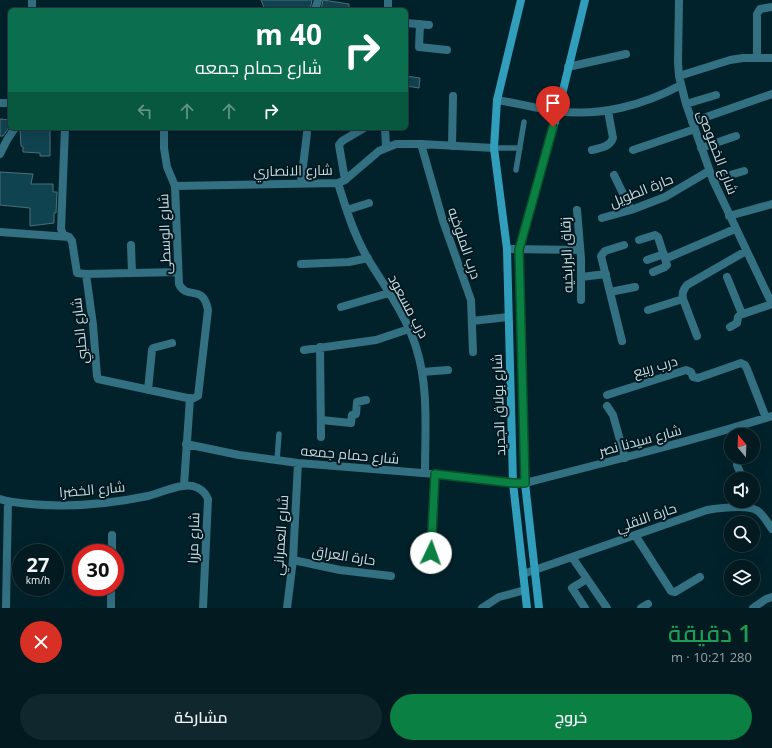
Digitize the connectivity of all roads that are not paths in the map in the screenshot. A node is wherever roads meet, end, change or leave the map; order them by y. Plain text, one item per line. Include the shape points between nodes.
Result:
1 (521, 0) edge
2 (585, 0) edge
3 (679, 0) edge
4 (772, 7) edge
5 (408, 23) edge
6 (420, 24) junction
7 (429, 25) dead end
8 (447, 50) dead end
9 (626, 54) dead end
10 (757, 57) junction
11 (772, 58) edge
12 (568, 67) junction
13 (679, 76) junction
14 (681, 85) junction
15 (772, 94) edge
16 (716, 95) dead end
17 (453, 96) dead end
18 (497, 100) junction
19 (686, 104) junction
20 (608, 110) junction
21 (558, 111) junction
22 (524, 122) dead end
23 (693, 125) junction
24 (14, 130) edge
25 (65, 130) edge
26 (164, 130) edge
27 (361, 130) edge
28 (385, 130) edge
29 (308, 133) dead end
30 (736, 136) dead end
31 (421, 144) junction
32 (452, 146) junction
33 (386, 147) junction
34 (494, 148) junction
35 (520, 148) junction
36 (701, 148) junction
37 (592, 150) dead end
38 (633, 150) dead end
39 (0, 154) edge
40 (516, 170) dead end
41 (710, 171) junction
42 (744, 171) dead end
43 (614, 175) dead end
44 (713, 180) junction
45 (342, 182) junction
46 (301, 183) junction
47 (175, 186) junction
48 (369, 203) dead end
49 (772, 204) edge
50 (347, 210) junction
51 (577, 210) dead end
52 (631, 210) junction
53 (729, 216) junction
54 (602, 218) dead end
55 (735, 229) junction
56 (0, 232) edge
57 (69, 237) junction
58 (639, 240) dead end
59 (131, 245) dead end
60 (624, 245) dead end
61 (507, 249) junction
62 (519, 250) junction
63 (580, 250) junction
64 (746, 251) junction
65 (665, 257) junction
66 (368, 258) junction
67 (646, 260) dead end
68 (301, 264) dead end
69 (178, 272) junction
70 (652, 272) dead end
71 (132, 273) junction
72 (86, 274) junction
73 (606, 274) junction
74 (581, 277) junction
75 (727, 277) dead end
76 (634, 286) dead end
77 (769, 289) edge
78 (610, 292) junction
79 (389, 293) junction
80 (683, 299) junction
81 (581, 300) dead end
82 (772, 304) edge
83 (341, 307) dead end
84 (648, 310) dead end
85 (742, 314) junction
86 (508, 317) junction
87 (472, 321) junction
88 (730, 327) dead end
89 (409, 329) junction
90 (697, 336) dead end
91 (622, 341) dead end
92 (172, 343) dead end
93 (320, 347) junction
94 (304, 350) dead end
95 (473, 352) dead end
96 (448, 370) dead end
97 (422, 372) junction
98 (148, 390) junction
99 (607, 394) dead end
100 (198, 396) joint
101 (190, 398) junction
102 (366, 400) dead end
103 (607, 406) dead end
104 (769, 417) edge
105 (321, 420) junction
106 (279, 434) dead end
107 (320, 438) dead end
108 (186, 444) junction
109 (625, 458) junction
110 (277, 460) junction
111 (298, 463) junction
112 (737, 465) dead end
113 (740, 472) edge
114 (425, 473) junction
115 (435, 474) junction
116 (513, 483) junction
117 (525, 483) junction
118 (184, 485) junction
119 (4, 500) edge
120 (725, 508) edge
121 (755, 508) edge
122 (772, 529) edge
123 (112, 535) dead end
124 (635, 535) junction
125 (112, 544) edge
126 (446, 557) dead end
127 (572, 557) junction
128 (293, 560) junction
129 (535, 570) junction
130 (523, 574) junction
131 (391, 576) dead end
132 (700, 577) dead end
133 (587, 579) junction
134 (525, 590) junction
135 (112, 596) edge
136 (772, 597) edge
137 (6, 608) edge
138 (111, 608) edge
139 (203, 608) edge
140 (287, 608) edge
141 (482, 608) edge
142 (527, 608) edge
143 (539, 608) edge
144 (585, 608) edge
145 (607, 608) edge
146 (753, 608) edge

1 - 18 street, شارع بولاق الجديد
2 - 12 street, شارع بولاق الجديد
3 - 13 street, شارع الخصوصى
4 - 10 street via 760,9 757,14
5 - 6 street
6 - 7 street
6 - 8 street via 419,47
9 - 12 street
10 - 11 street
10 - 13 street via 730,60
12 - 21 street, شارع بولاق الجديد
13 - 14 street, شارع الخصوصى
14 - 19 street, شارع الخصوصى
14 - 20 street via 645,101
15 - 23 street
16 - 19 street
17 - 32 street
18 - 21 street
18 - 34 street, شارع بولاق الجديد
19 - 23 street, شارع الخصوصى
20 - 21 street
20 - 37 street via 613,138 608,145
21 - 62 street, شارع بولاق الجديد
22 - 35 lane
23 - 36 street, شارع الخصوصى
23 - 38 street
24 - 39 street
25 - 57 street via 61,229 63,234
26 - 47 street, شارع الوسطى via 167,167
27 - 45 street, درب مسعود via 339,145
28 - 33 street
29 - 46 street
30 - 36 street
31 - 32 street, شارع الانصاري
31 - 33 street, شارع الانصاري via 396,144
31 - 87 street, درب الملوخيه via 443,221 471,300
32 - 34 street, شارع الانصاري
33 - 45 street, شارع الانصاري
34 - 35 lane
34 - 61 street, شارع بولاق الجديد
35 - 40 lane
36 - 41 street, شارع الخصوصى
41 - 44 street, شارع الخصوصى
41 - 52 street, حارة الطويل via 665,197
42 - 44 street
43 - 52 street
44 - 53 street, شارع الخصوصى
45 - 46 street, شارع الانصاري
45 - 50 street, درب مسعود
46 - 47 street, شارع الانصاري
47 - 69 street, شارع الوسطى
48 - 50 street
49 - 53 street
50 - 66 street, درب مسعود
51 - 63 street, زقاق البرابخيه
52 - 54 street, حارة الطويل
53 - 55 street, شارع الخصوصى
55 - 64 street, شارع الخصوصى
55 - 65 street
56 - 57 street
57 - 72 street via 73,244 77,272
58 - 65 street via 657,236
59 - 71 street
60 - 73 street via 602,254
61 - 62 street
61 - 86 street, شارع بولاق الجديد
62 - 63 street
62 - 117 street, شارع بولاق الجديد
63 - 74 street, زقاق البرابخيه
64 - 77 street, شارع الخصوصى
64 - 80 street via 687,285 682,294
65 - 67 street
65 - 70 street via 667,265
66 - 68 street via 349,262
66 - 79 street, درب مسعود
69 - 71 street
69 - 100 street, شارع الوسطى via 182,289 204,297 207,306
71 - 72 street
72 - 98 street, شارع الحلبي via 98,377 101,380
73 - 74 street
73 - 78 street
74 - 81 street, زقاق البرابخيه
75 - 85 street
76 - 78 street
77 - 82 street, شارع الخصوصى
78 - 91 street
79 - 83 street
79 - 89 street, درب مسعود
80 - 84 street
80 - 90 street
82 - 85 street
85 - 88 street via 734,326
86 - 87 street
86 - 116 street, شارع بولاق الجديد
87 - 95 street, درب الملوخيه
89 - 93 street via 376,340
89 - 97 street, درب مسعود
92 - 98 street via 153,348
93 - 94 street
93 - 105 street
96 - 97 street
97 - 114 street, درب مسعود via 425,402
98 - 101 street, شارع الحلبي
99 - 104 street, درب ربيع via 686,370 698,378 741,363 745,365
100 - 101 street, شارع الحلبي
101 - 108 street
102 - 105 street via 357,402 352,423
103 - 109 street via 613,415
104 - 109 street, شارع سيدنا نصر
105 - 107 street
106 - 110 lane
108 - 110 street, شارع حمام جمعه
108 - 118 street
109 - 117 street, شارع سيدنا نصر
110 - 111 street, شارع حمام جمعه
111 - 114 street, شارع حمام جمعه
111 - 128 street, شارع العمراني
112 - 113 street
114 - 115 street, شارع حمام جمعه
115 - 116 street, شارع حمام جمعه
115 - 126 street via 431,553 435,559
116 - 117 street, شارع سيدنا نصر
116 - 130 street, شارع بولاق الجديد
117 - 129 street, شارع بولاق الجديد
118 - 119 street, شارع الخضرا via 143,497 79,506
118 - 139 street, شارع مزرا via 202,489 208,499
119 - 137 street
120 - 124 street, حارة النقلي via 707,510
121 - 122 street, حارة النقلي
123 - 125 street
124 - 127 street, حارة النقلي
124 - 132 street via 671,591 675,592
127 - 129 street, حارة النقلي
127 - 133 street
128 - 131 street, حارة العراق via 340,570
128 - 140 street, شارع العمراني
129 - 130 street, حارة النقلي
129 - 143 street, شارع بولاق الجديد
130 - 134 street, شارع بولاق الجديد
133 - 144 street via 572,588
133 - 145 street
134 - 141 street via 499,596
134 - 142 street, شارع بولاق الجديد
135 - 138 street
136 - 146 street

